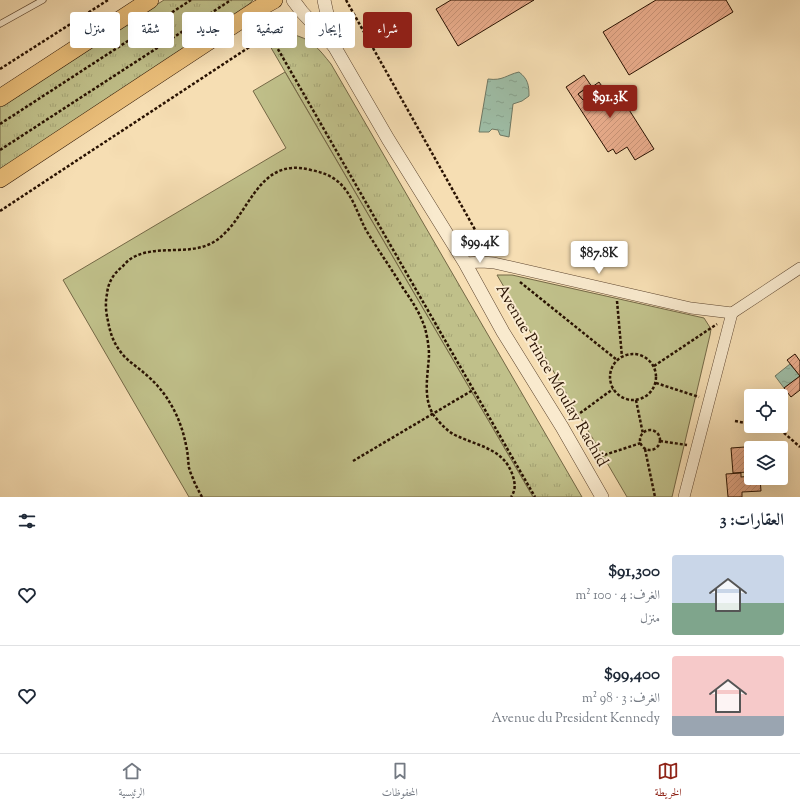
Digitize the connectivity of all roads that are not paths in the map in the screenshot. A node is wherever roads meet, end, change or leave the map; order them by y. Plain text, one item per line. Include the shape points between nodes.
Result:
1 (43, 0) edge
2 (150, 0) edge
3 (274, 0) edge
4 (293, 0) edge
5 (324, 0) edge
6 (327, 12) edge
7 (305, 15) edge
8 (0, 24) edge
9 (335, 48) edge
10 (0, 98) edge
11 (0, 179) edge
12 (465, 263) junction
13 (800, 268) edge
14 (732, 313) junction
15 (602, 497) edge
16 (684, 497) edge

1 - 8 lane
2 - 10 main road
3 - 11 main road
4 - 7 street, Avenue Prince Moulay Rachid
5 - 6 street, Avenue Prince Moulay Rachid
9 - 12 street, Avenue Prince Moulay Rachid
12 - 14 street via 494,263 691,308
12 - 15 street, Avenue Prince Moulay Rachid via 503,332
13 - 14 street
14 - 16 street

